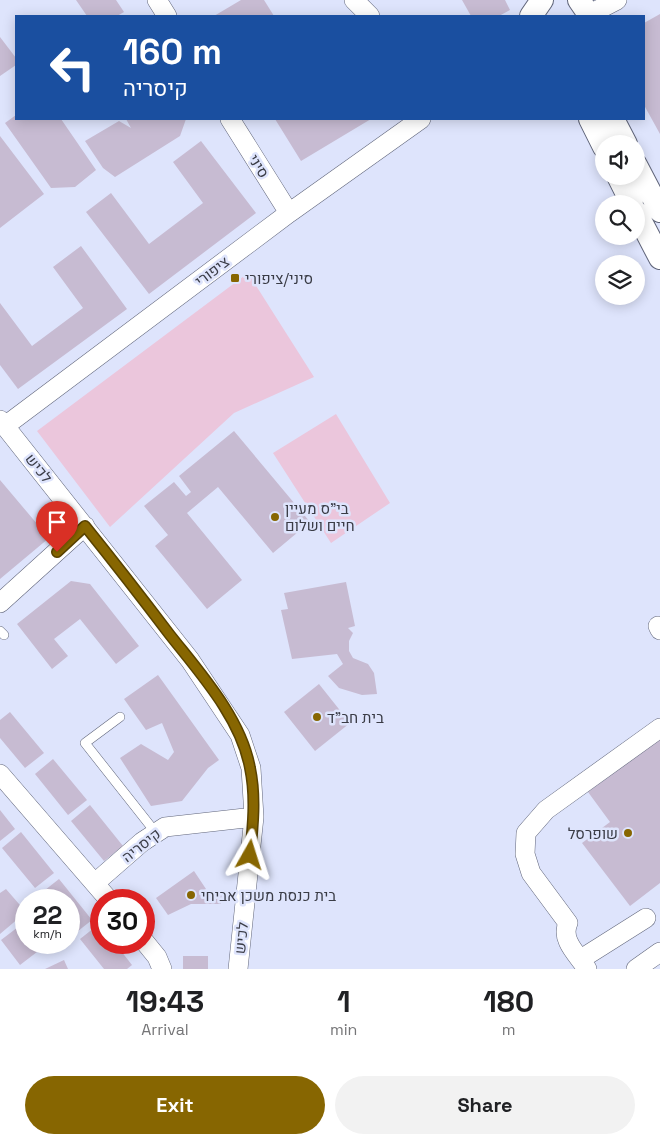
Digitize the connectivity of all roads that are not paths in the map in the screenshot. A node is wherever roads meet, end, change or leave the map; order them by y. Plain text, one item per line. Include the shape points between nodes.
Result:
1 (157, 0) edge
2 (354, 0) edge
3 (617, 0) edge
4 (586, 10) edge
5 (166, 15) edge
6 (369, 15) edge
7 (231, 120) edge
8 (419, 120) edge
9 (590, 120) edge
10 (614, 120) edge
11 (598, 135) edge
12 (621, 135) edge
13 (645, 182) edge
14 (660, 211) edge
15 (289, 213) junction
16 (645, 229) edge
17 (660, 258) edge
18 (3, 423) edge
19 (85, 526) junction
20 (0, 603) edge
21 (120, 717) dead end
22 (660, 728) edge
23 (0, 774) edge
24 (254, 817) junction
25 (156, 833) junction
26 (95, 883) junction
27 (100, 889) edge
28 (646, 918) dead end
29 (660, 952) edge
30 (155, 954) edge
31 (584, 964) edge
32 (162, 969) edge
33 (238, 969) edge
34 (636, 969) edge

1 - 5 street
2 - 6 street
3 - 4 street
7 - 15 street, סיני
8 - 15 street, ציפורי
9 - 11 street
10 - 12 street
13 - 14 street
15 - 18 street, ציפורי
16 - 17 street
18 - 19 street, לכיש
19 - 20 street
19 - 24 street, לכיש via 190,660 240,735 251,768
21 - 25 lane via 85,743
22 - 31 street via 546,810 526,833 525,854 531,873 568,923 564,930 566,939
23 - 26 street
24 - 25 street, קיסריה via 165,827
24 - 33 street, לכיש
25 - 26 street, קיסריה
26 - 27 street
28 - 31 street
29 - 34 street
30 - 32 street

